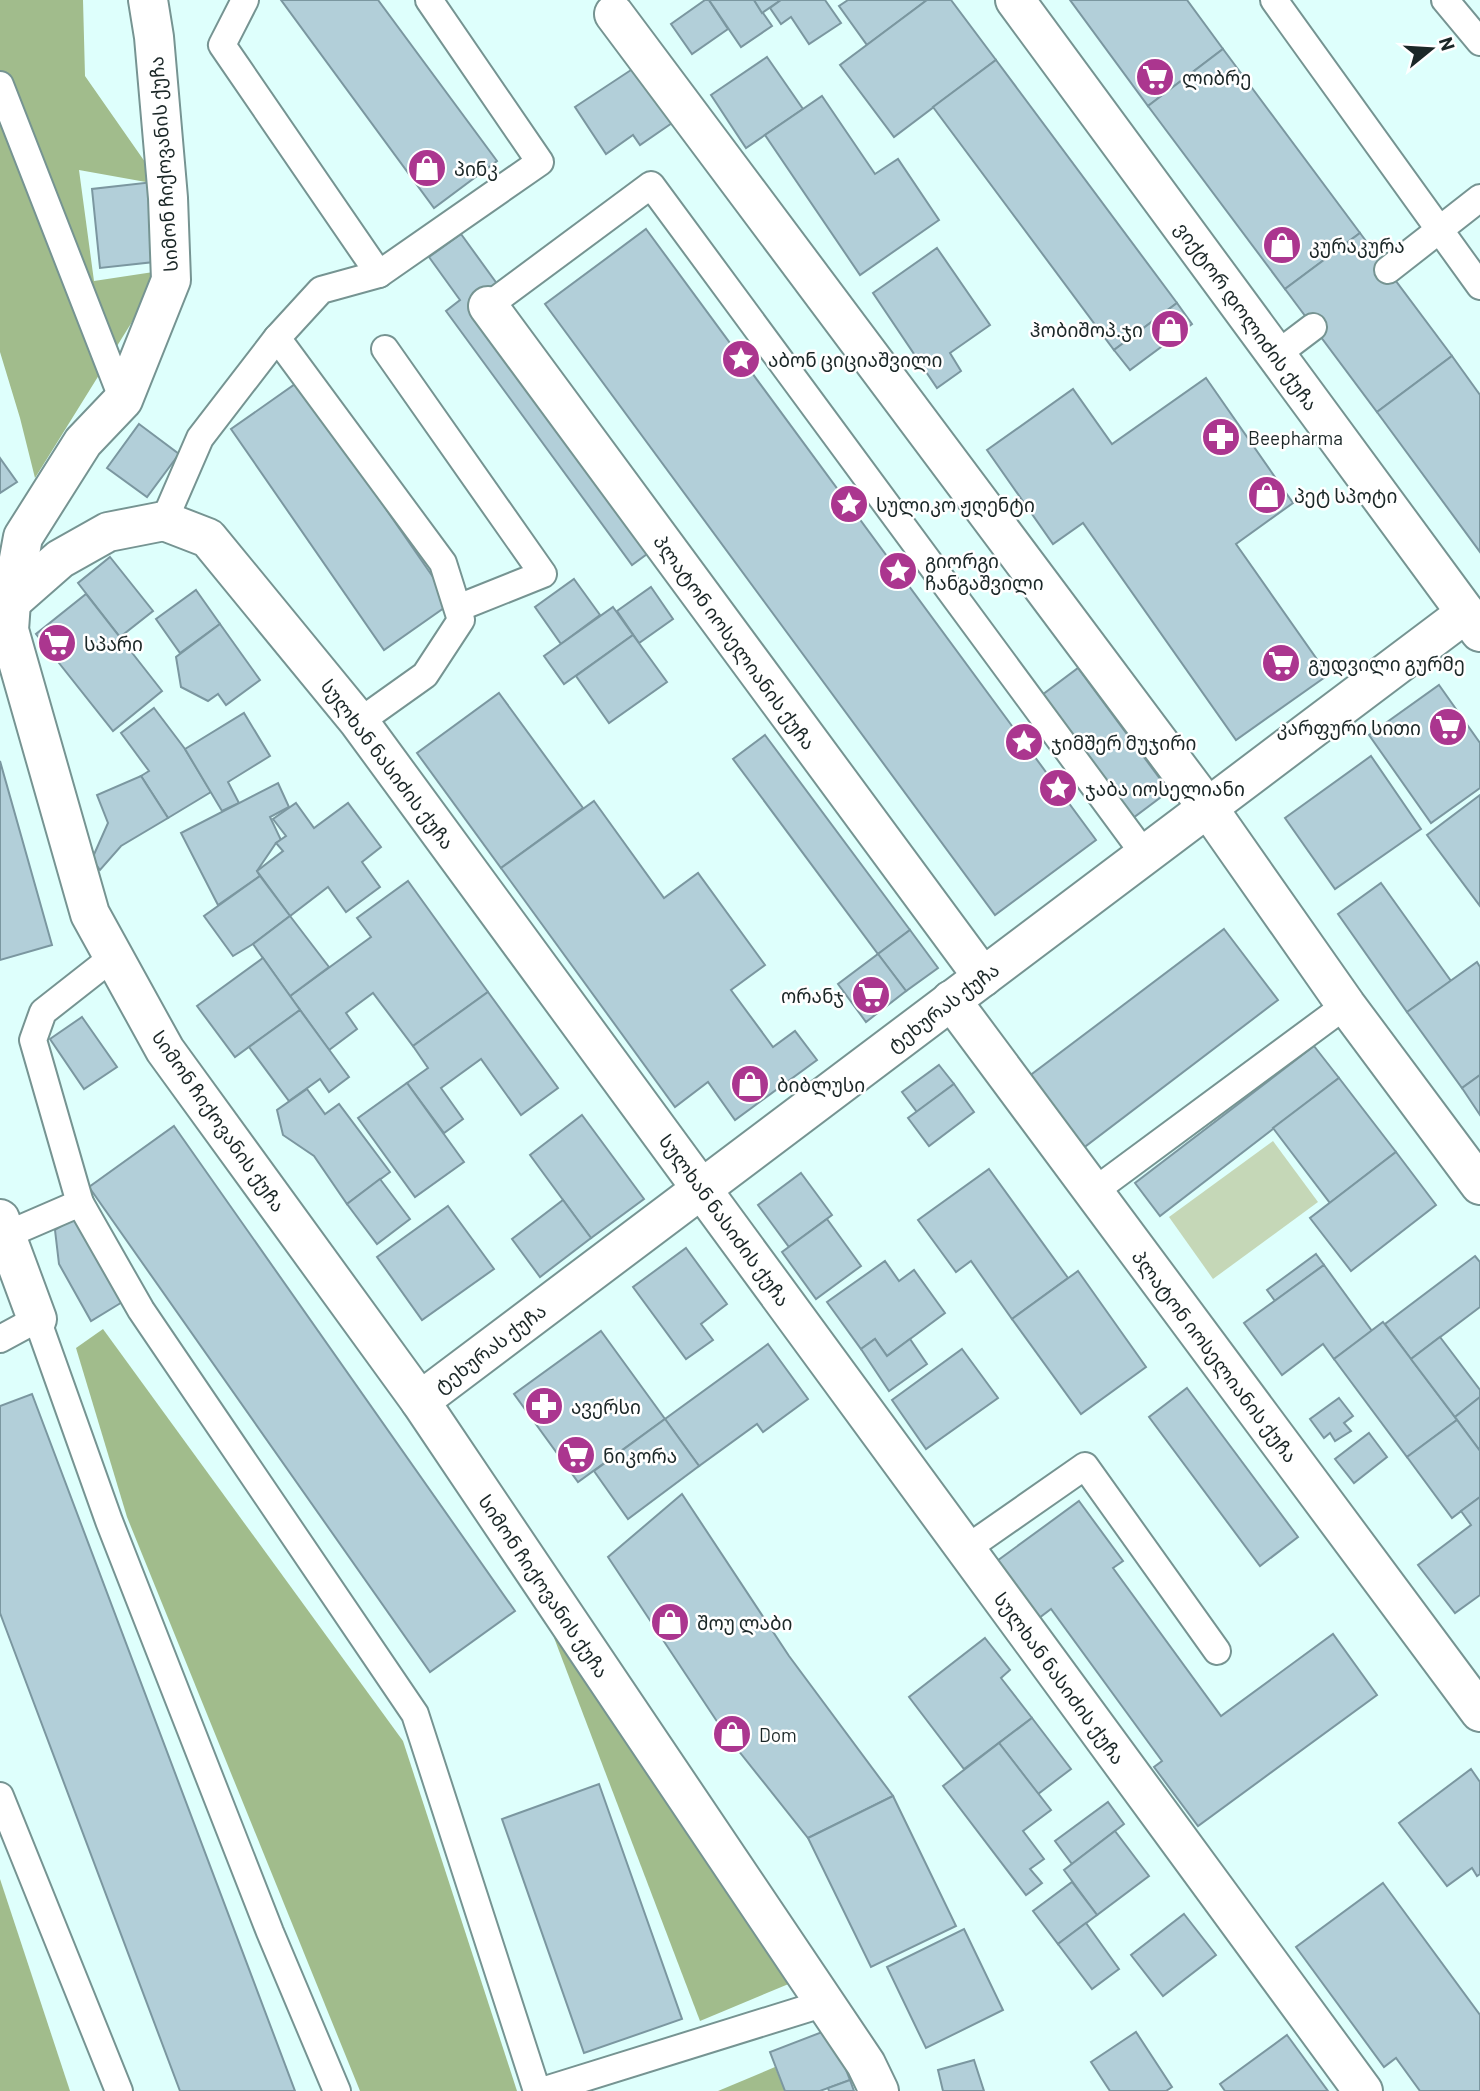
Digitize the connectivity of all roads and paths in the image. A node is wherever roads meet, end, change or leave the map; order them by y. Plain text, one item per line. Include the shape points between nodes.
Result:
1 (148, 0) edge
2 (245, 0) edge
3 (429, 0) edge
4 (1015, 0) edge
5 (1274, 0) edge
6 (1445, 0) edge
7 (614, 13) dead end
8 (1480, 42) edge
9 (0, 85) edge
10 (1480, 198) edge
11 (1441, 230) junction
12 (1388, 270) dead end
13 (379, 274) junction
14 (1480, 286) edge
15 (488, 306) joint
16 (1313, 327) dead end
17 (277, 338) junction
18 (385, 349) dead end
19 (1276, 355) junction
20 (123, 400) junction
21 (164, 521) junction
22 (11, 541) edge
23 (11, 602) junction
24 (458, 608) junction
25 (1473, 623) edge
26 (359, 722) junction
27 (1208, 808) junction
28 (1145, 855) junction
29 (113, 957) junction
30 (983, 977) junction
31 (951, 1000) junction
32 (1346, 1005) junction
33 (1480, 1185) edge
34 (701, 1188) junction
35 (1093, 1192) junction
36 (80, 1203) junction
37 (3, 1227) edge
38 (37, 1319) junction
39 (0, 1339) edge
40 (420, 1401) junction
41 (965, 1549) junction
42 (1217, 1651) dead end
43 (1480, 1712) edge
44 (0, 1796) edge
45 (825, 2003) junction
46 (119, 2091) edge
47 (337, 2091) edge
48 (539, 2091) edge
49 (878, 2091) edge
50 (1363, 2091) edge

1 - 20 street, სიმონ ჩიქოვანის ქუჩა via 171,280
2 - 13 lane via 222,45
3 - 13 lane via 540,162
4 - 19 street, ვიქტორ დოლიძის ქუჩა
5 - 11 lane
6 - 8 lane
7 - 27 street
9 - 20 lane
10 - 11 lane
11 - 12 lane
11 - 14 lane
13 - 17 lane via 321,290
15 - 28 lane via 651,185
15 - 30 street, პლატონ იოსელიანის ქუჩა
16 - 19 lane
17 - 21 lane via 200,438
17 - 24 lane via 443,563
18 - 24 lane via 542,573
19 - 25 street, ვიქტორ დოლიძის ქუჩა
20 - 22 street, სიმონ ჩიქოვანის ქუჩა via 83,442
21 - 23 street via 108,532 60,559
21 - 26 street, სულხან ნასიძის ქუჩა via 208,538
22 - 23 street, სიმონ ჩიქოვანის ქუჩა
23 - 29 street, სიმონ ჩიქოვანის ქუჩა via 9,630 86,901
24 - 26 lane via 461,620 425,675
25 - 27 street, ტეხურას ქუჩა
26 - 34 street, სულხან ნასიძის ქუჩა
27 - 28 street, ტეხურას ქუჩა
27 - 32 street
28 - 30 street, ტეხურას ქუჩა
29 - 36 lane via 43,1012 33,1040
29 - 40 street, სიმონ ჩიქოვანის ქუჩა via 165,1050
30 - 31 street, ტეხურას ქუჩა
31 - 34 street, ტეხურას ქუჩა
31 - 35 street, პლატონ იოსელიანის ქუჩა
32 - 33 street
32 - 35 lane
34 - 40 street, ტეხურას ქუჩა
34 - 41 street, სულხან ნასიძის ქუჩა
35 - 43 street, პლატონ იოსელიანის ქუჩა
36 - 37 lane
36 - 48 lane via 141,1310 415,1714
37 - 38 street
38 - 39 lane
38 - 47 lane via 109,1521
40 - 45 street, სიმონ ჩიქოვანის ქუჩა
41 - 42 lane via 1085,1466
41 - 50 street, სულხან ნასიძის ქუჩა
44 - 46 lane
45 - 48 lane
45 - 49 street, სიმონ ჩიქოვანის ქუჩა via 866,2064

